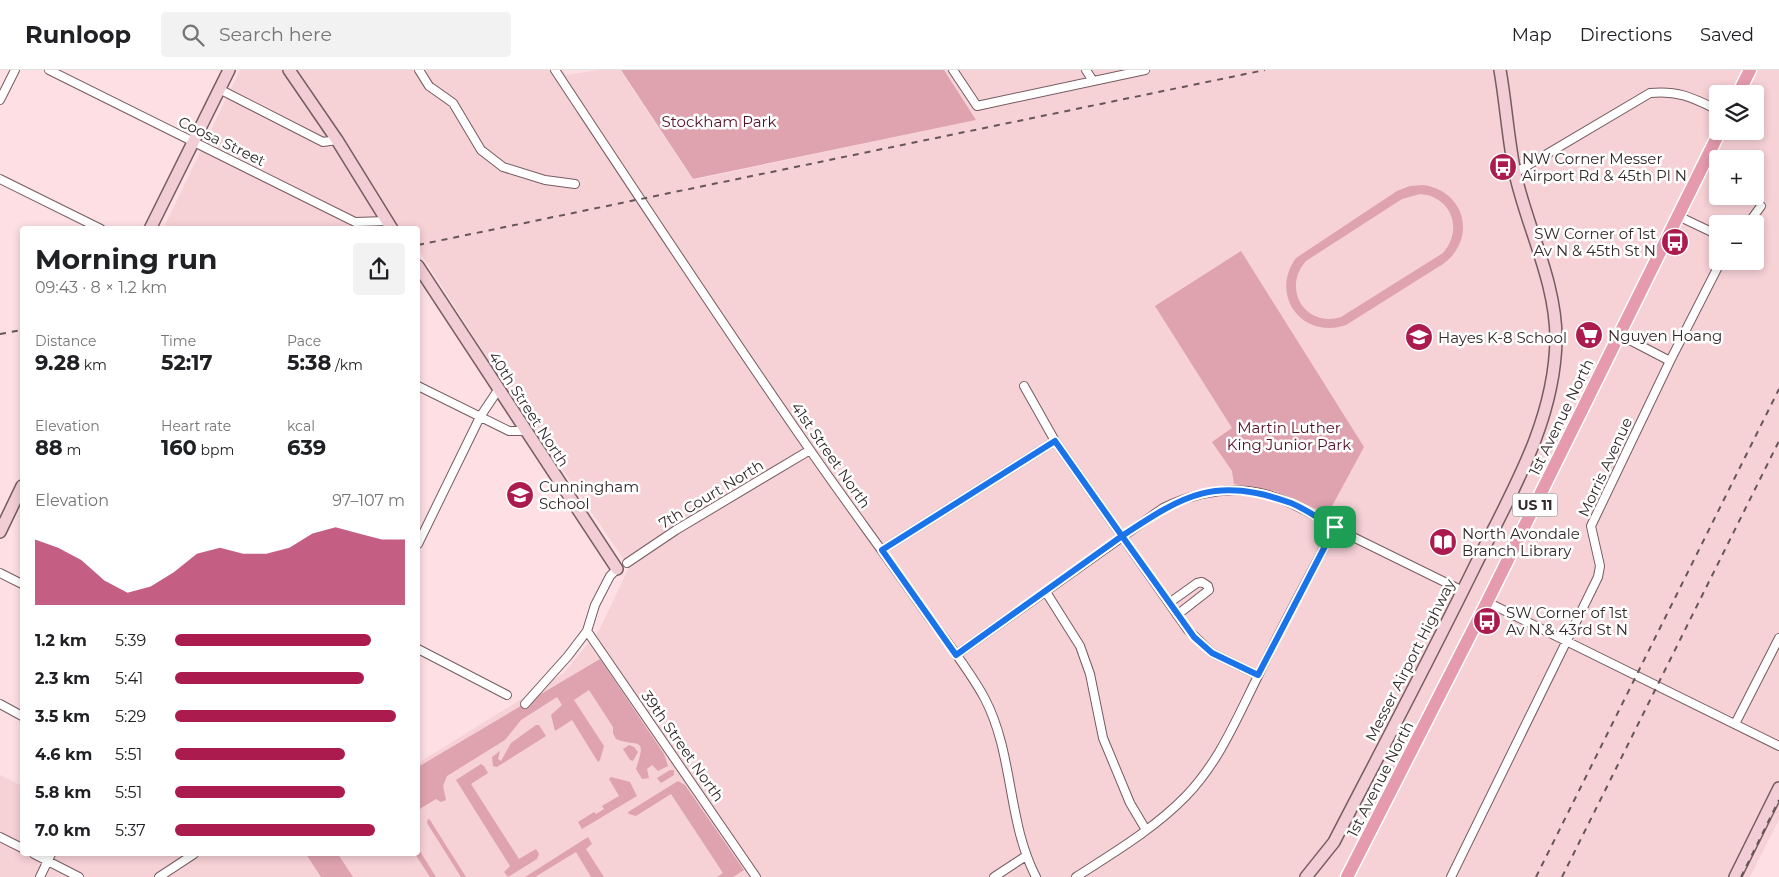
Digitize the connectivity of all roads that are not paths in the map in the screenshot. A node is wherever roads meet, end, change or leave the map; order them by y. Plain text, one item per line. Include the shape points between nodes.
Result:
1 (15, 70) edge
2 (49, 70) edge
3 (228, 70) edge
4 (288, 70) edge
5 (419, 70) edge
6 (555, 70) edge
7 (953, 70) edge
8 (1086, 70) edge
9 (1145, 70) edge
10 (1500, 70) edge
11 (1750, 70) edge
12 (1093, 81) junction
13 (1742, 85) edge
14 (219, 89) junction
15 (0, 100) edge
16 (1709, 106) edge
17 (336, 140) junction
18 (1716, 140) edge
19 (193, 142) junction
20 (1516, 173) junction
21 (0, 179) edge
22 (575, 184) dead end
23 (1761, 206) dead end
24 (1754, 215) edge
25 (1678, 216) junction
26 (389, 225) edge
27 (95, 226) edge
28 (151, 226) edge
29 (1709, 231) edge
30 (420, 269) edge
31 (1716, 270) edge
32 (1620, 335) junction
33 (1670, 361) junction
34 (1024, 386) dead end
35 (420, 387) edge
36 (498, 390) junction
37 (480, 417) junction
38 (526, 431) junction
39 (1055, 441) junction
40 (810, 450) junction
41 (20, 490) edge
42 (1335, 527) junction
43 (0, 532) edge
44 (1122, 536) junction
45 (420, 540) edge
46 (882, 550) junction
47 (627, 563) dead end
48 (616, 569) joint
49 (0, 573) edge
50 (20, 583) edge
51 (1463, 591) junction
52 (1046, 592) junction
53 (1488, 602) junction
54 (1169, 603) junction
55 (1177, 615) junction
56 (587, 631) junction
57 (1779, 638) edge
58 (1565, 641) junction
59 (420, 650) edge
60 (956, 655) junction
61 (1258, 675) junction
62 (507, 695) dead end
63 (0, 704) edge
64 (526, 704) dead end
65 (20, 715) edge
66 (1735, 724) junction
67 (1779, 746) edge
68 (1779, 788) edge
69 (1146, 830) junction
70 (0, 837) edge
71 (20, 847) edge
72 (191, 856) edge
73 (1026, 856) junction
74 (49, 857) edge
75 (40, 877) edge
76 (78, 877) edge
77 (159, 877) edge
78 (756, 877) edge
79 (994, 877) edge
80 (1036, 877) edge
81 (1076, 877) edge
82 (1306, 877) edge
83 (1347, 877) edge
84 (1451, 877) edge
85 (1735, 877) edge

1 - 15 street
2 - 19 street, Coosa Street
3 - 14 street
4 - 17 street
5 - 22 street via 429,86 453,102 481,150 502,166 545,180
6 - 40 street, 41st Street North
7 - 12 street via 977,106
8 - 12 street
9 - 12 street
10 - 20 street, Messer Airport Highway
11 - 13 main road
14 - 17 street via 323,142
14 - 19 street
16 - 20 street via 1668,91 1650,93
17 - 26 street
18 - 25 main road, 1st Avenue North / US 11
19 - 26 street, Coosa Street via 355,222
19 - 28 street
20 - 51 street, Messer Airport Highway via 1554,315 1554,371 1535,443
21 - 27 street
23 - 24 street
25 - 29 street
25 - 32 main road, 1st Avenue North / US 11
30 - 36 street, 40th Street North
31 - 33 street, Morris Avenue
32 - 33 street
32 - 53 main road, 1st Avenue North / US 11
33 - 58 street, Morris Avenue via 1591,526 1600,566 1598,577
34 - 39 street
35 - 37 street
36 - 37 street
36 - 38 street, 40th Street North
37 - 38 street via 508,431
37 - 45 street
38 - 48 street, 40th Street North
39 - 44 street
39 - 46 street
40 - 46 street, 41st Street North
40 - 47 street, 7th Court North
41 - 43 street
42 - 44 street via 1292,504 1249,491 1209,491 1163,508
42 - 51 street
42 - 61 street
44 - 52 street
44 - 54 street
46 - 60 street, 41st Street North
48 - 56 street via 595,605
49 - 50 street
51 - 82 street, Messer Airport Highway via 1334,842
52 - 60 street
52 - 69 street via 1080,646 1090,674 1103,738 1130,803
53 - 58 street
53 - 83 main road, 1st Avenue North / US 11
54 - 55 street
54 - 55 street via 1197,583 1208,586 1206,595
55 - 61 street via 1212,653
56 - 64 street
56 - 78 street, 39th Street North
57 - 66 street
58 - 66 street
58 - 84 street, Morris Avenue
59 - 62 street
60 - 73 street, 41st Street North via 986,700 998,733 1014,815
61 - 69 street via 1234,727 1212,764 1187,795
63 - 65 street
66 - 67 street
68 - 85 street
69 - 81 street
70 - 71 street
72 - 77 street
73 - 79 street
73 - 80 street, 41st Street North
74 - 75 street
74 - 76 street

